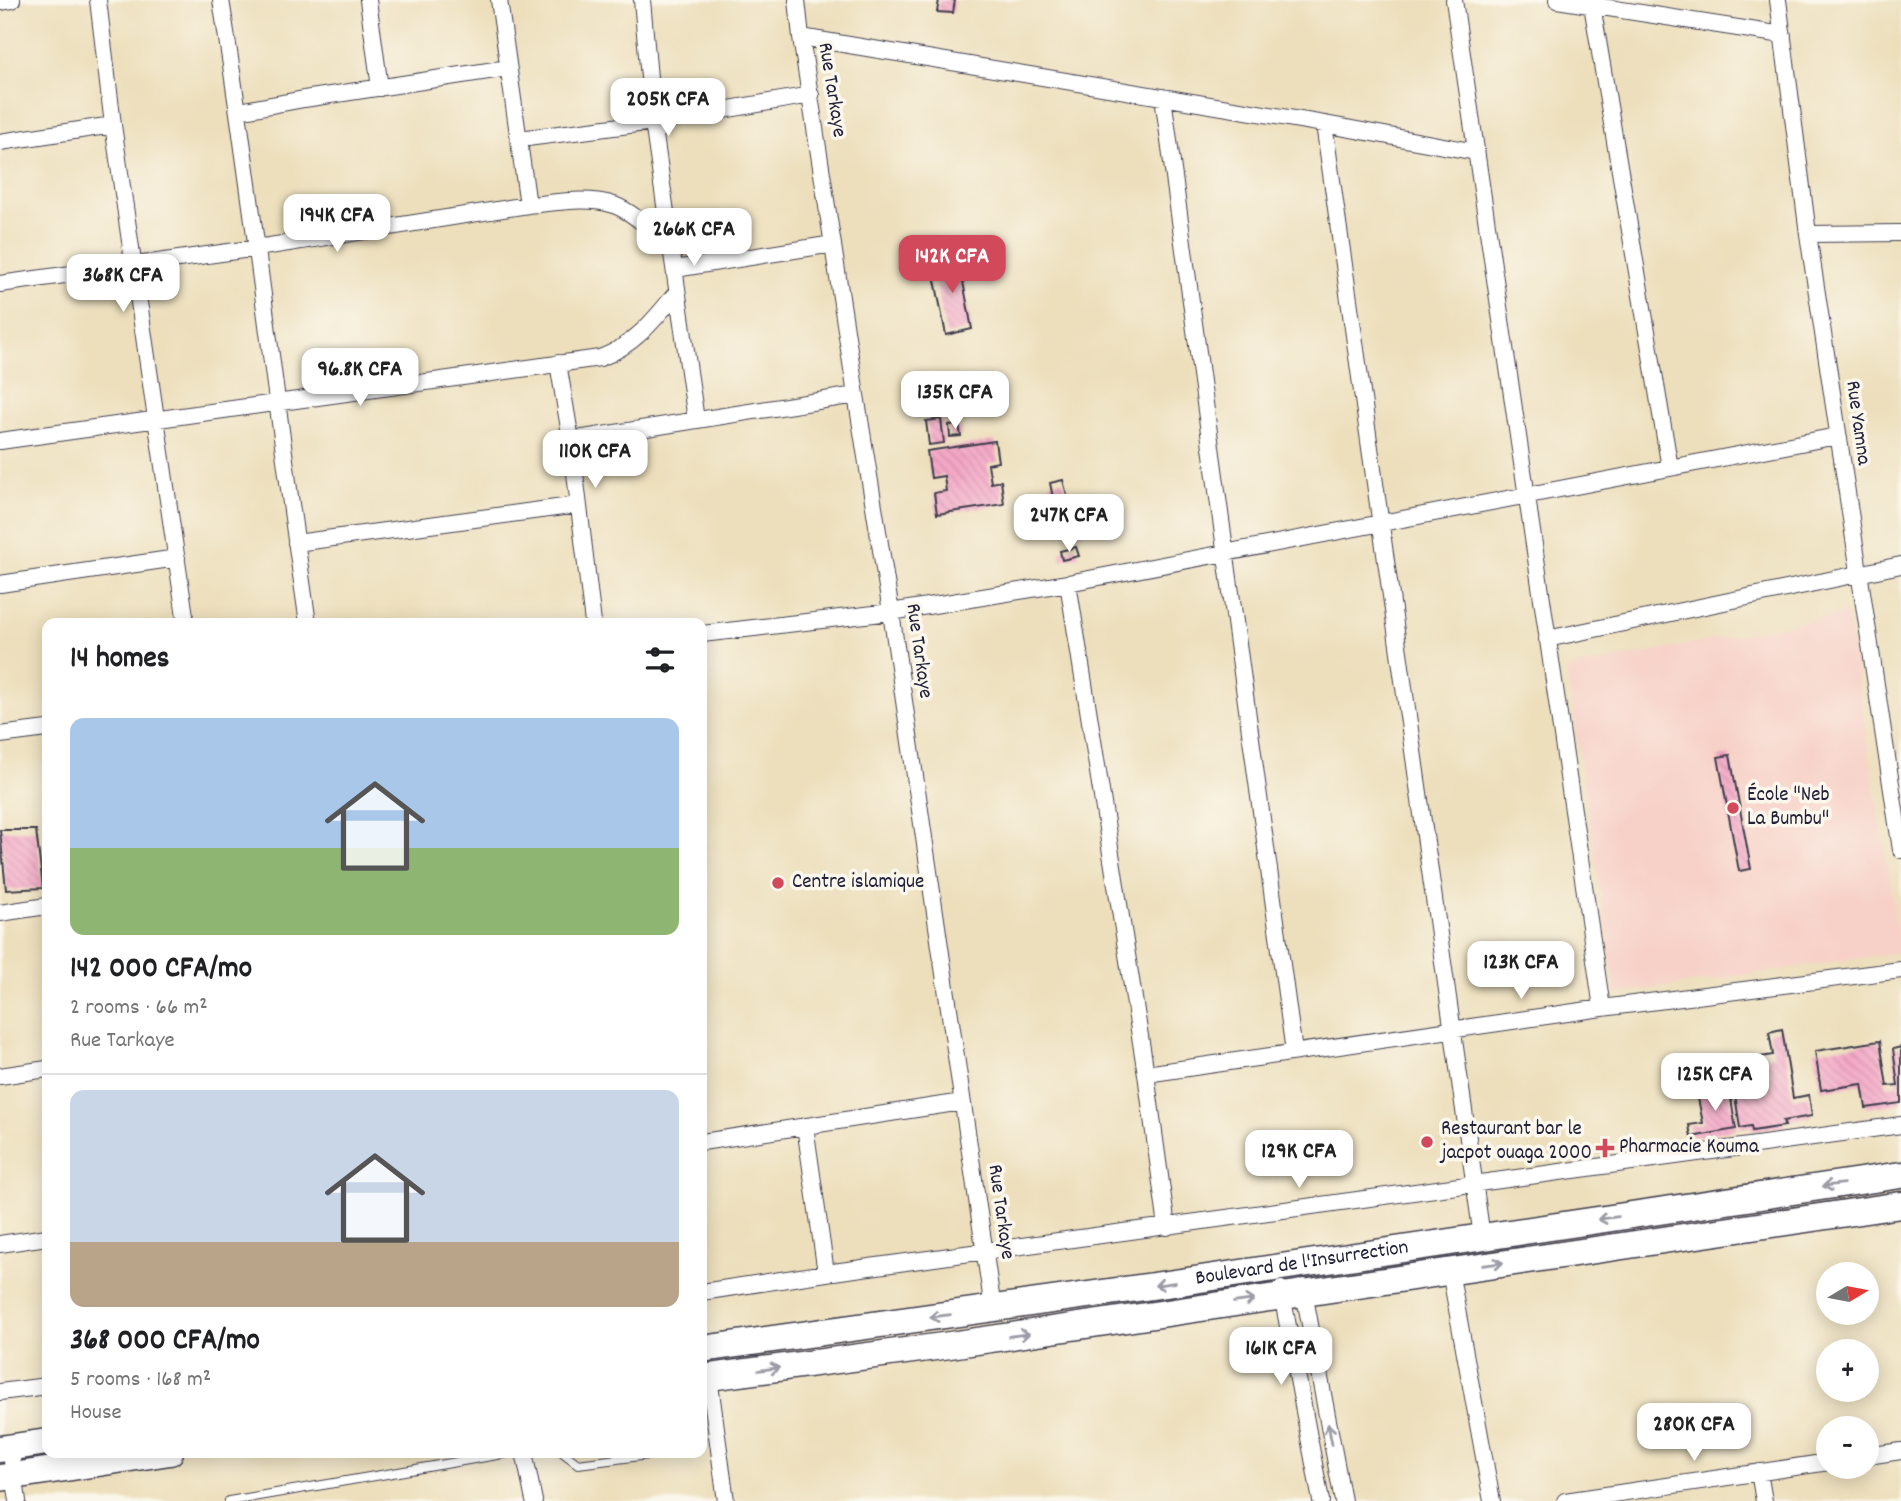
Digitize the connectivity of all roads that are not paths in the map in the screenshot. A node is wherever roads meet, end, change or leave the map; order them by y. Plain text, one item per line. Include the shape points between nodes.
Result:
1 (12, 0) edge
2 (98, 0) edge
3 (221, 0) edge
4 (368, 0) edge
5 (499, 0) edge
6 (642, 0) edge
7 (797, 0) edge
8 (1454, 0) edge
9 (1557, 0) edge
10 (1778, 0) edge
11 (0, 2) edge
12 (1583, 3) edge
13 (1783, 34) junction
14 (801, 37) junction
15 (508, 68) junction
16 (380, 88) junction
17 (811, 95) junction
18 (1163, 97) junction
19 (239, 111) junction
20 (653, 122) junction
21 (1324, 124) junction
22 (113, 125) junction
23 (519, 139) junction
24 (0, 142) edge
25 (1476, 152) junction
26 (527, 205) junction
27 (1901, 233) edge
28 (1808, 234) junction
29 (833, 244) junction
30 (671, 247) junction
31 (257, 248) junction
32 (134, 265) junction
33 (675, 270) junction
34 (0, 284) edge
35 (677, 292) junction
36 (558, 363) junction
37 (856, 395) junction
38 (276, 401) junction
39 (156, 419) junction
40 (696, 420) junction
41 (1837, 436) junction
42 (571, 440) junction
43 (0, 441) edge
44 (1670, 468) junction
45 (1526, 495) junction
46 (578, 505) junction
47 (1381, 522) junction
48 (296, 543) junction
49 (1225, 553) junction
50 (177, 558) junction
51 (1901, 565) edge
52 (1858, 573) junction
53 (1068, 583) junction
54 (0, 584) edge
55 (891, 612) junction
56 (185, 618) edge
57 (307, 618) edge
58 (592, 618) edge
59 (707, 633) edge
60 (1547, 639) junction
61 (42, 730) edge
62 (0, 735) edge
63 (1901, 850) edge
64 (42, 907) edge
65 (0, 912) edge
66 (1901, 970) edge
67 (1602, 1008) junction
68 (1453, 1030) junction
69 (1294, 1052) junction
70 (42, 1070) edge
71 (1146, 1074) junction
72 (0, 1076) edge
73 (962, 1102) junction
74 (1901, 1125) edge
75 (805, 1126) junction
76 (707, 1141) edge
77 (1901, 1175) edge
78 (1475, 1184) junction
79 (1901, 1205) edge
80 (1167, 1227) junction
81 (1482, 1237) junction
82 (42, 1238) edge
83 (0, 1244) edge
84 (984, 1252) junction
85 (1289, 1264) junction
86 (1450, 1271) junction
87 (826, 1273) junction
88 (707, 1291) edge
89 (1293, 1294) junction
90 (993, 1309) junction
91 (707, 1348) edge
92 (707, 1377) edge
93 (42, 1387) edge
94 (707, 1389) edge
95 (0, 1392) edge
96 (42, 1443) edge
97 (5, 1448) edge
98 (1901, 1451) edge
99 (1879, 1454) edge
100 (141, 1458) edge
101 (480, 1458) edge
102 (525, 1458) edge
103 (570, 1458) edge
104 (625, 1458) edge
105 (1816, 1464) edge
106 (1759, 1472) junction
107 (11, 1485) edge
108 (229, 1501) edge
109 (534, 1501) edge
110 (726, 1501) edge
111 (1321, 1501) edge
112 (1343, 1501) edge
113 (1492, 1501) edge
114 (1565, 1501) edge
115 (1764, 1501) edge

1 - 11 street
2 - 22 street
3 - 19 street
4 - 16 street
5 - 15 street
6 - 20 street
7 - 14 street, Rue Tarkaye
8 - 25 street
9 - 12 street
10 - 13 street, Rue Yamna
12 - 13 street
12 - 44 street
13 - 28 street, Rue Yamna
14 - 17 street, Rue Tarkaye
14 - 18 street
15 - 16 street
15 - 23 street
16 - 19 street
17 - 20 street
17 - 29 street, Rue Tarkaye
18 - 21 street
18 - 49 street
19 - 31 street
20 - 23 street
20 - 30 street
21 - 25 street
21 - 47 street
22 - 24 street
22 - 32 street
23 - 26 street
25 - 45 street
26 - 30 street via 566,201 615,205
26 - 31 street
27 - 28 street
28 - 41 street, Rue Yamna
29 - 33 street
29 - 37 street, Rue Tarkaye
30 - 33 street
31 - 32 street
31 - 38 street
32 - 34 street
32 - 39 street
33 - 35 street
35 - 36 street via 642,332 614,353
35 - 40 street
36 - 38 street
36 - 42 street
37 - 40 street
37 - 55 street, Rue Tarkaye
38 - 39 street
38 - 48 street
39 - 43 street
39 - 50 street
40 - 42 street
41 - 44 street
41 - 52 street, Rue Yamna
42 - 46 street
44 - 45 street
45 - 47 street
45 - 60 street
46 - 48 street
46 - 58 street
47 - 49 street
47 - 68 street
48 - 57 street
49 - 53 street
49 - 69 street
50 - 54 street
50 - 56 street
51 - 52 street
52 - 60 street
52 - 63 street, Rue Yamna
53 - 55 street
53 - 71 street
55 - 59 street
55 - 73 street, Rue Tarkaye
60 - 67 street
61 - 62 street
64 - 65 street
66 - 67 street
67 - 68 street
68 - 69 street
68 - 78 street
69 - 71 street
70 - 72 street
71 - 80 street
73 - 75 street
73 - 84 street, Rue Tarkaye
74 - 78 street
75 - 76 street
75 - 87 street
77 -> 81 main road, Boulevard de l'Insurrection
78 - 80 street
78 - 81 street
86 -> 79 main road, Boulevard de l'Insurrection
80 - 84 street
81 - 85 main road, Boulevard de l'Insurrection
82 - 83 street
84 - 87 street
84 - 90 street, Rue Tarkaye
85 - 89 street
85 - 89 street
85 -> 90 main road, Boulevard de l'Insurrection
86 - 89 main road, Boulevard de l'Insurrection
86 - 113 street
87 - 88 street
92 -> 89 main road, Boulevard de l'Insurrection
89 - 111 street
112 -> 89 street
90 -> 91 main road, Boulevard de l'Insurrection
93 - 95 street
94 - 110 street
96 - 97 main road
97 - 107 street
98 - 99 street
100 - 107 main road
101 - 108 lane
102 - 109 street
103 - 104 lane via 578,1464
105 - 106 street
106 - 114 street
106 - 115 street

